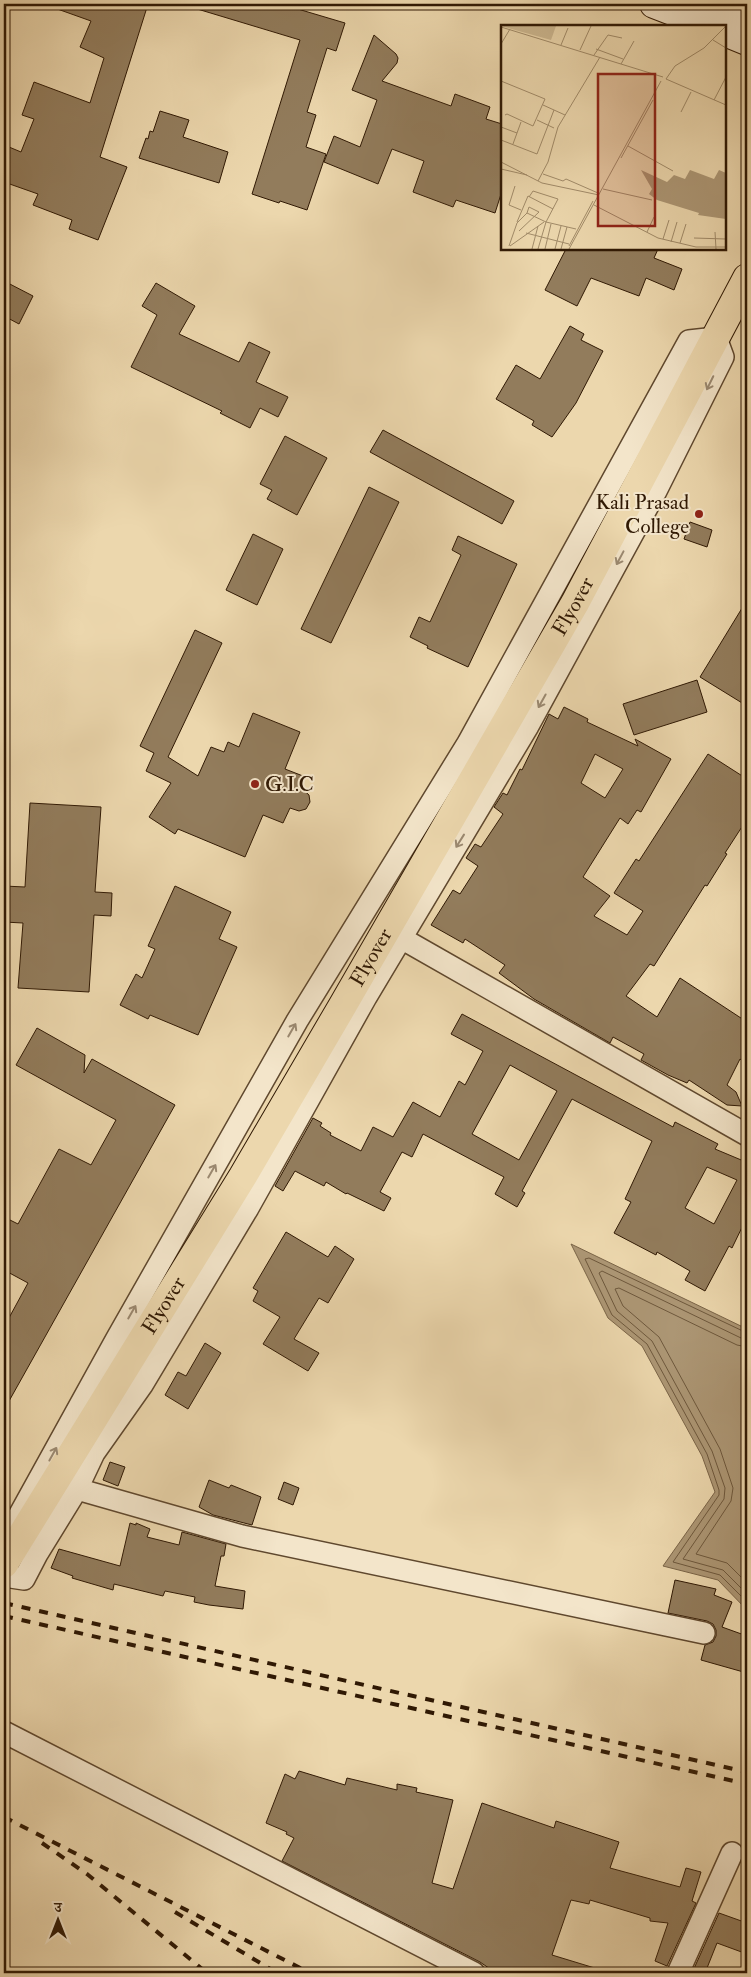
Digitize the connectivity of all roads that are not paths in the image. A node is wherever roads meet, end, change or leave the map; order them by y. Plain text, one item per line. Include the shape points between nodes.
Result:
1 (654, 4) edge
2 (721, 4) edge
3 (747, 13) edge
4 (708, 25) edge
5 (726, 32) edge
6 (747, 40) edge
7 (747, 278) edge
8 (711, 348) junction
9 (401, 938) junction
10 (747, 1135) edge
11 (77, 1488) junction
12 (4, 1543) edge
13 (4, 1564) edge
14 (4, 1576) edge
15 (704, 1633) dead end
16 (4, 1732) edge
17 (732, 1854) dead end
18 (474, 1973) edge
19 (678, 1973) edge

1 - 4 main road
2 - 3 main road
5 - 6 main road
7 - 8 main road, Flyover
8 -> 9 street via 723,357 656,491 528,726
12 -> 8 street via 297,1021 468,743 689,341
8 - 13 main road, Flyover via 575,603 244,1176
9 - 10 street
9 - 11 street via 248,1208 142,1385 94,1453
11 - 14 street via 24,1578
11 - 15 street via 242,1536
16 - 18 street
17 - 19 street

